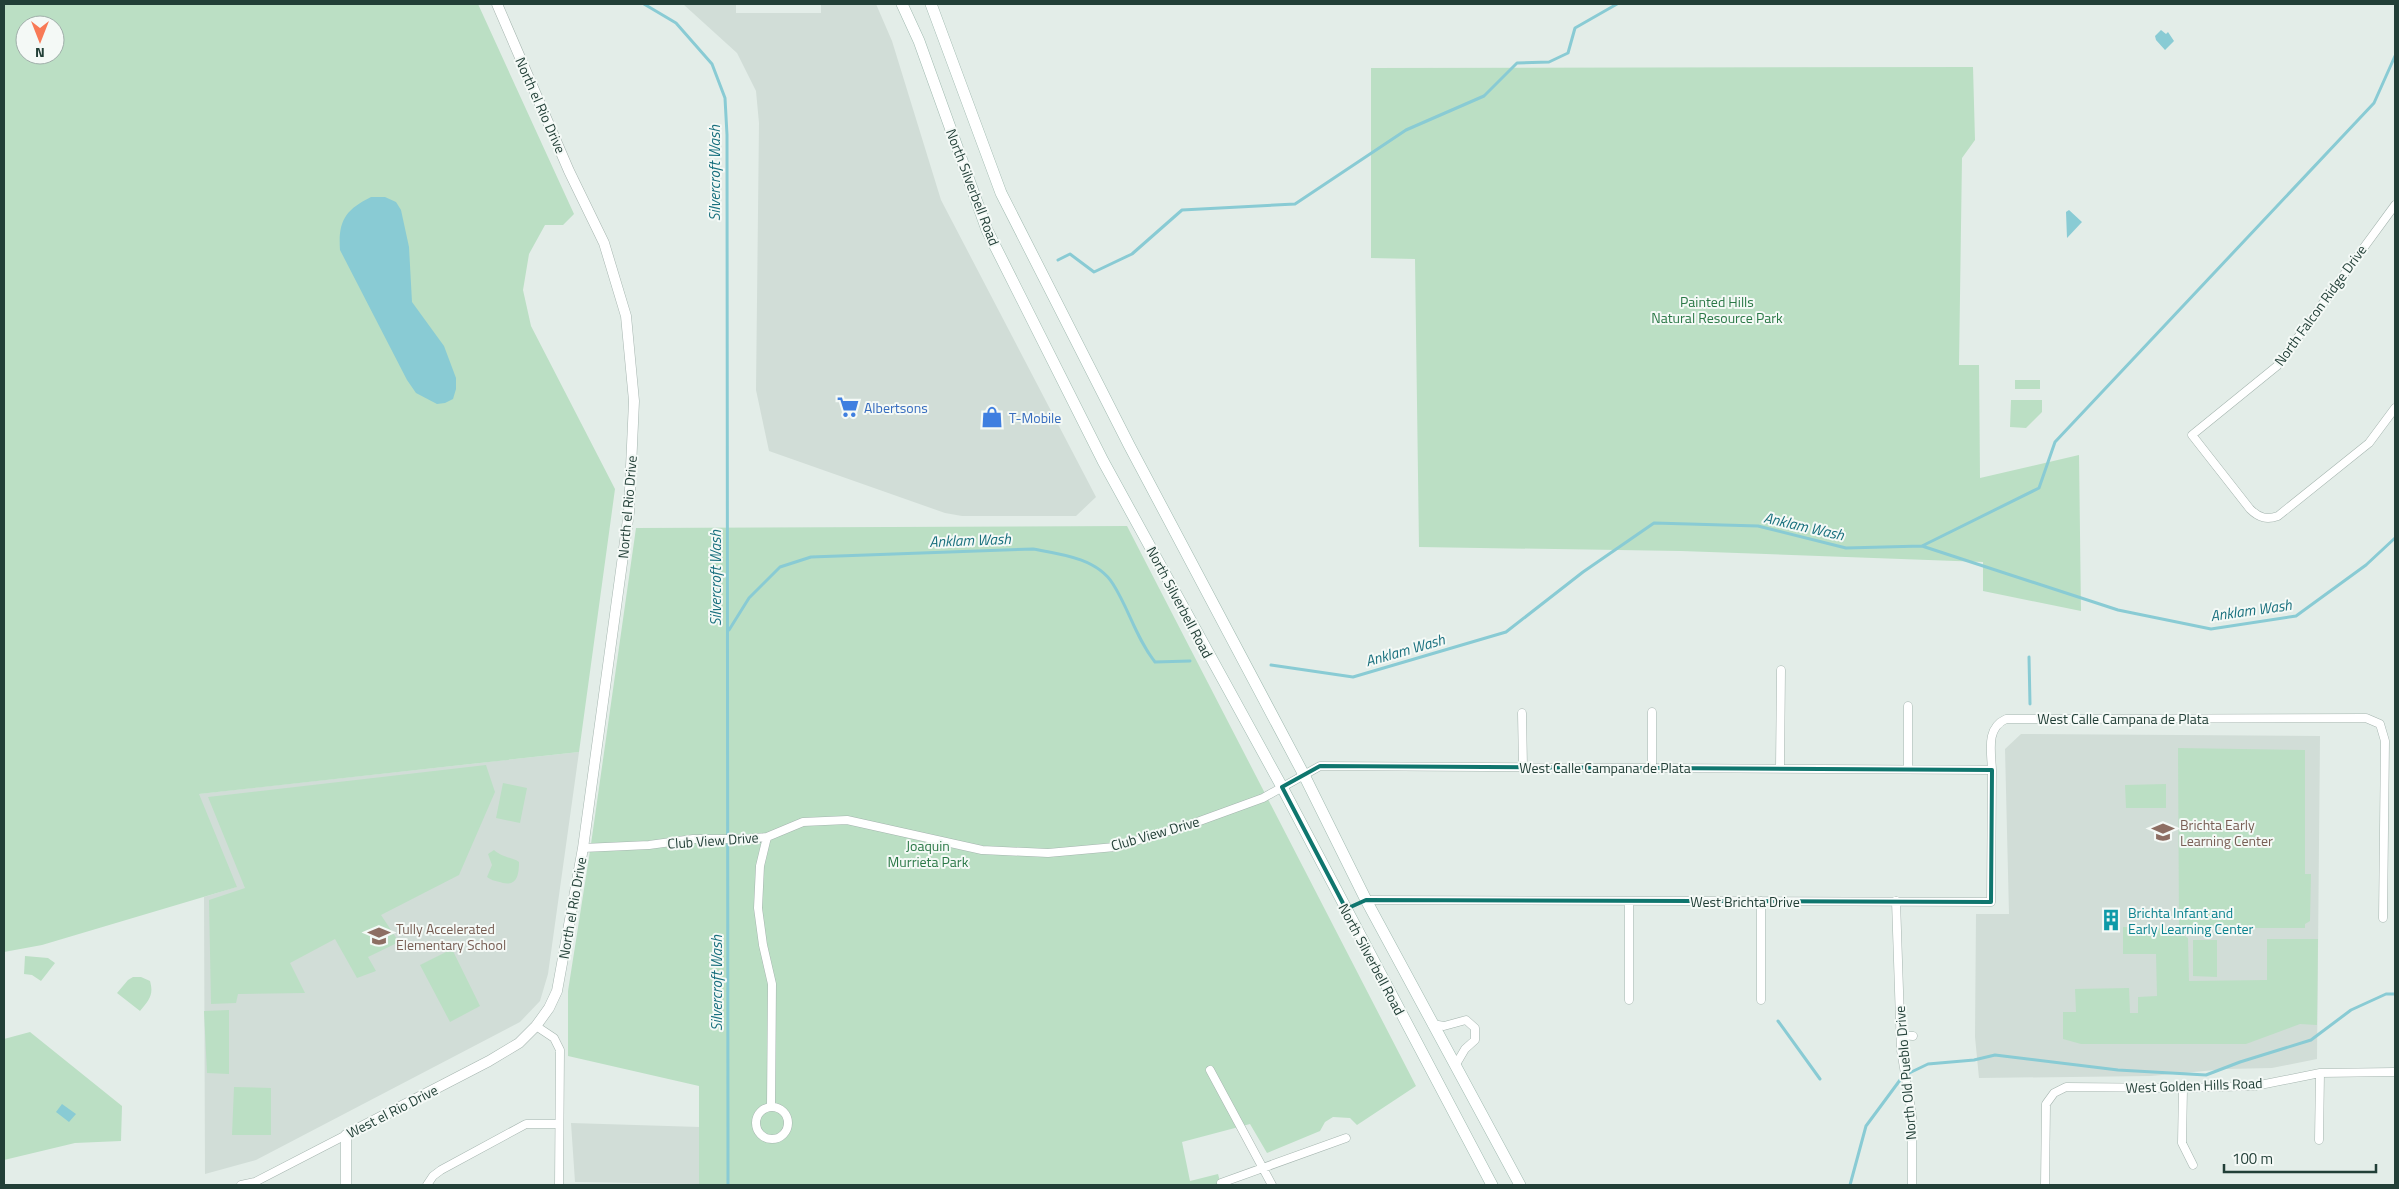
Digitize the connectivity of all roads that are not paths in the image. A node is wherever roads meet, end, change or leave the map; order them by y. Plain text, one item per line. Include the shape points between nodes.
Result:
1 (497, 4) edge
2 (902, 4) edge
3 (931, 4) edge
4 (2395, 205) edge
5 (2395, 408) edge
6 (2266, 519) junction
7 (2266, 528) dead end
8 (1781, 670) dead end
9 (1908, 706) dead end
10 (1652, 712) dead end
11 (1522, 713) dead end
12 (1523, 767) junction
13 (1652, 768) junction
14 (1780, 768) junction
15 (1908, 768) junction
16 (1992, 770) junction
17 (1304, 775) junction
18 (1282, 787) junction
19 (767, 837) junction
20 (583, 848) junction
21 (1366, 900) junction
22 (1629, 901) junction
23 (1761, 901) junction
24 (1896, 902) junction
25 (1346, 909) junction
26 (2383, 918) dead end
27 (1629, 1000) dead end
28 (1761, 1000) dead end
29 (1432, 1024) junction
30 (536, 1026) junction
31 (1900, 1035) junction
32 (1913, 1036) dead end
33 (1455, 1066) junction
34 (1210, 1070) dead end
35 (2395, 1072) edge
36 (2320, 1073) junction
37 (2183, 1088) junction
38 (771, 1107) junction
39 (559, 1124) junction
40 (346, 1135) junction
41 (1346, 1138) dead end
42 (2319, 1140) dead end
43 (2193, 1165) dead end
44 (1263, 1169) junction
45 (429, 1182) edge
46 (1221, 1183) dead end
47 (241, 1185) edge
48 (346, 1185) edge
49 (559, 1185) edge
50 (1272, 1185) edge
51 (1492, 1185) edge
52 (1520, 1185) edge
53 (1912, 1185) edge
54 (2045, 1185) edge

1 - 20 street, North el Rio Drive via 604,243 626,316 634,401 629,512
2 - 18 main road, North Silverbell Road via 919,41 987,230 1103,461
3 - 17 main road, North Silverbell Road via 1001,192 1129,445
4 - 6 street, North Falcon Ridge Drive via 2277,366 2192,435 2250,509
5 - 6 street via 2369,443 2278,516
6 - 7 street
8 - 14 street
9 - 15 street
10 - 13 street
11 - 12 street
12 - 13 street, West Calle Campana de Plata
12 - 17 street, West Calle Campana de Plata via 1320,766
13 - 14 street, West Calle Campana de Plata
14 - 15 street, West Calle Campana de Plata
15 - 16 street, West Calle Campana de Plata
16 - 24 street, West Brichta Drive via 1991,902
16 - 26 street, West Calle Campana de Plata via 1992,730 2006,719 2366,718 2381,725 2384,741
17 - 18 street, Club View Drive
17 - 21 main road, North Silverbell Road
18 - 19 street, Club View Drive via 1186,826 1105,848 1048,853 982,850 847,820 803,822
18 - 25 main road, North Silverbell Road
19 - 20 street, Club View Drive
19 - 38 street via 760,866 758,908 772,984
20 - 30 street, North el Rio Drive via 559,986 550,1008
21 - 22 street, West Brichta Drive
21 - 25 main road
21 - 29 main road, North Silverbell Road
22 - 23 street, West Brichta Drive
22 - 27 street
23 - 24 street, West Brichta Drive
23 - 28 street
24 - 31 street, North Old Pueblo Drive
25 - 51 main road, North Silverbell Road
29 - 33 main road, North Silverbell Road
29 - 33 street via 1444,1026 1466,1020 1476,1028 1475,1040 1464,1049
30 - 39 street via 554,1038 560,1050
30 - 40 street, West el Rio Drive via 519,1043 489,1061
31 - 32 street
31 - 53 street, North Old Pueblo Drive via 1912,1115
33 - 52 main road, North Silverbell Road
34 - 44 street
35 - 36 street, West Golden Hills Road
36 - 37 street, West Golden Hills Road via 2255,1086
36 - 42 street
37 - 43 street via 2182,1143
37 - 54 street, West Golden Hills Road via 2066,1087 2054,1093 2046,1104
38 - 38 street via 761,1111 756,1126 762,1136 772,1139 782,1136 788,1122 785,1113
39 - 45 street via 526,1124 441,1170
39 - 49 street
40 - 47 street, West el Rio Drive via 255,1182
40 - 48 street
41 - 44 street
44 - 46 street
44 - 50 street

